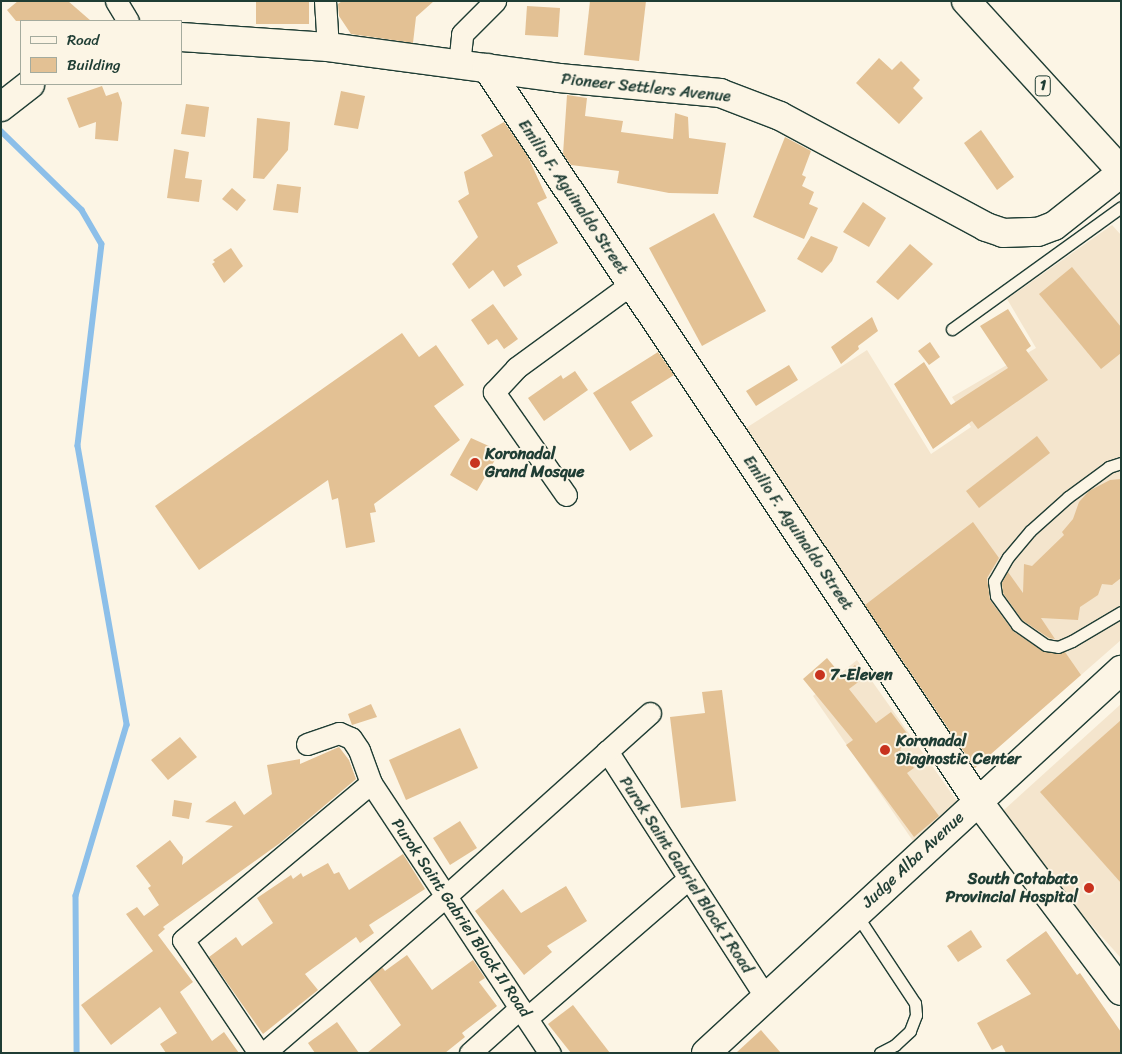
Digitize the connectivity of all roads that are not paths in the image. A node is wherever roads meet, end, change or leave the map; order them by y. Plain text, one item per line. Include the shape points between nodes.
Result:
1 (116, 1) edge
2 (325, 1) edge
3 (495, 1) edge
4 (966, 1) edge
5 (127, 20) edge
6 (182, 37) edge
7 (328, 47) junction
8 (458, 65) junction
9 (487, 68) junction
10 (29, 85) edge
11 (2, 106) edge
12 (1121, 172) edge
13 (1121, 207) edge
14 (631, 284) junction
15 (952, 329) dead end
16 (1121, 463) edge
17 (566, 495) dead end
18 (1121, 612) edge
19 (1121, 670) edge
20 (650, 713) dead end
21 (307, 744) dead end
22 (607, 751) junction
23 (371, 783) junction
24 (977, 800) junction
25 (689, 878) junction
26 (446, 896) junction
27 (856, 914) junction
28 (1121, 991) edge
29 (766, 998) junction
30 (524, 1013) junction
31 (259, 1053) edge
32 (264, 1053) edge
33 (470, 1053) edge
34 (550, 1053) edge
35 (706, 1053) edge
36 (880, 1053) edge

1 - 5 street
2 - 7 street
3 - 8 street via 462,34
4 - 12 main road, 1
6 - 7 main road, Pioneer Settlers Avenue
7 - 8 main road, Pioneer Settlers Avenue
8 - 9 main road, Pioneer Settlers Avenue
9 - 12 main road, Pioneer Settlers Avenue via 612,84 720,93 747,101 986,228 1003,233 1038,232 1054,226
9 - 14 main road, Emilio F. Aguinaldo Street
10 - 11 main road
13 - 15 lane
14 - 17 street via 516,368 494,392
14 - 24 main road, Emilio F. Aguinaldo Street
16 - 18 lane via 1109,467 1074,492 1030,531 1008,557 994,581 996,596 1017,625 1046,646 1072,641
19 - 24 main road, Judge Alba Avenue
20 - 22 street
21 - 23 street, Purok Saint Gabriel Block II Road via 339,733 351,738
22 - 25 street, Purok Saint Gabriel Block I Road
22 - 26 street
23 - 26 street, Purok Saint Gabriel Block II Road
23 - 31 street via 184,940
24 - 27 main road, Judge Alba Avenue
24 - 28 main road, Emilio F. Aguinaldo Street
25 - 29 street, Purok Saint Gabriel Block I Road
25 - 30 street
26 - 30 street, Purok Saint Gabriel Block II Road
26 - 32 street
27 - 29 main road, Judge Alba Avenue
27 - 36 lane via 915,1003 916,1015 910,1031
29 - 35 main road, Judge Alba Avenue
30 - 33 street
30 - 34 street, Purok Saint Gabriel Block II Road

